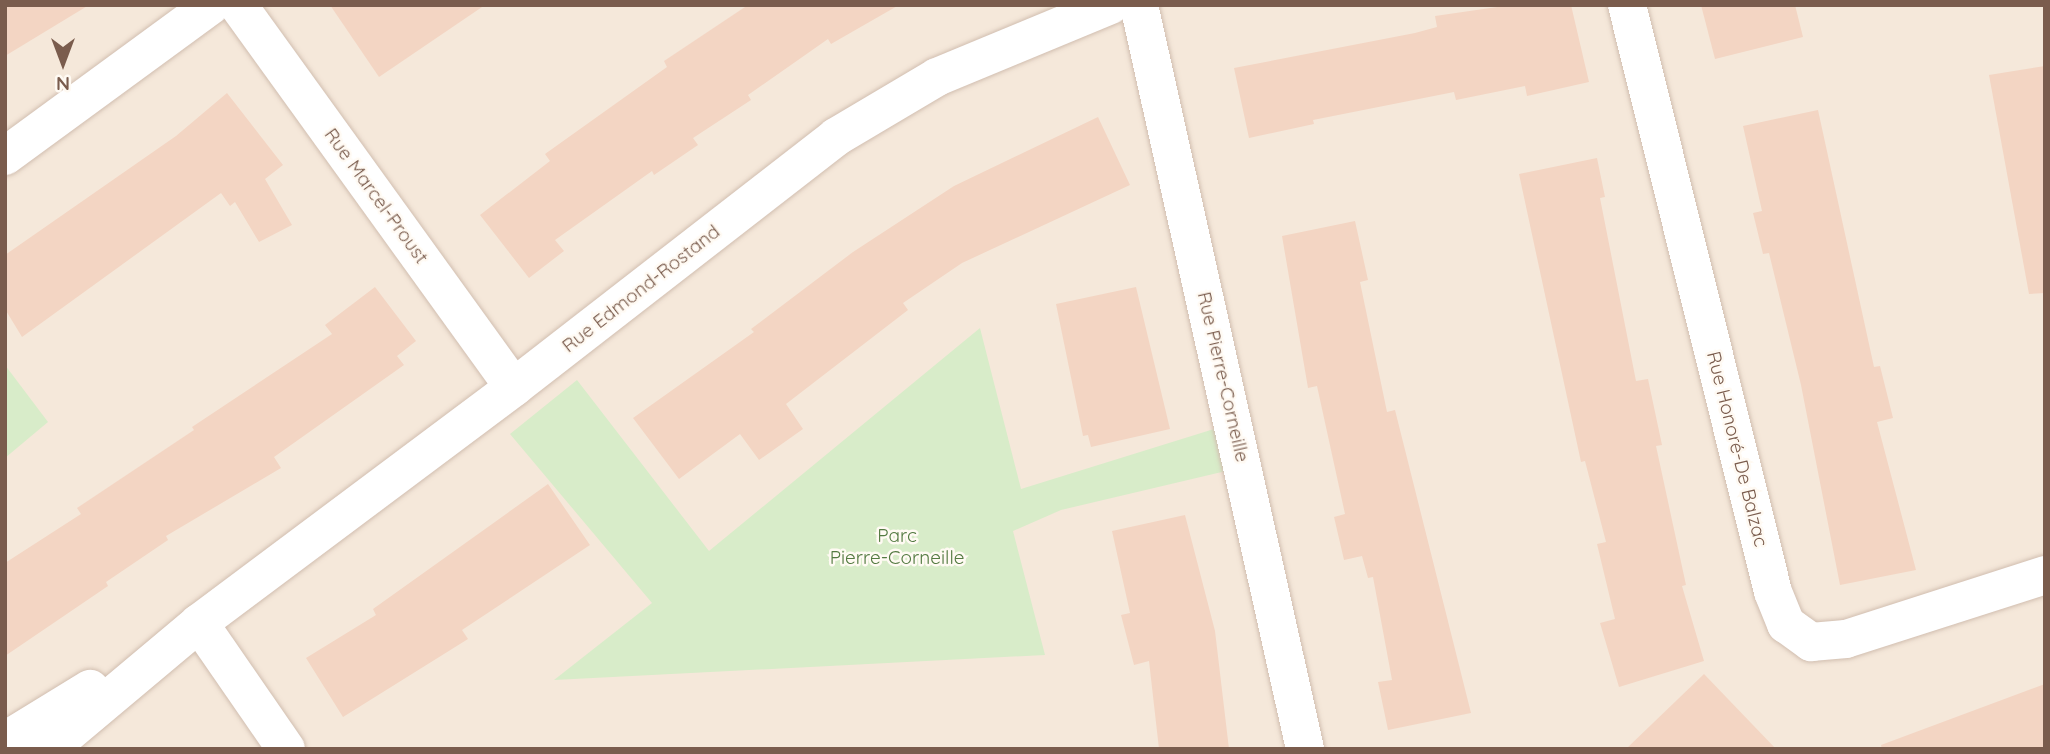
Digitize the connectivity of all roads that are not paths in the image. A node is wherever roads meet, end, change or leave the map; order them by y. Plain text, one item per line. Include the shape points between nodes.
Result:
1 (211, 5) edge
2 (238, 5) edge
3 (1111, 5) edge
4 (1139, 5) edge
5 (1627, 5) edge
6 (5, 156) edge
7 (514, 387) junction
8 (2045, 575) edge
9 (199, 623) junction
10 (5, 741) edge
11 (48, 749) edge
12 (286, 749) edge
13 (1305, 749) edge

1 - 6 street
2 - 7 street, Rue Marcel-Proust
3 - 7 street, Rue Edmond-Rostand via 937,77 836,137
4 - 13 street, Rue Pierre-Corneille
5 - 8 street, Rue Honoré-De Balzac via 1773,592 1786,624 1811,642 1846,639
7 - 9 street, Rue Edmond-Rostand
9 - 10 street, Rue Edmond-Rostand
9 - 11 street, Rue Edmond-Rostand
9 - 12 street

